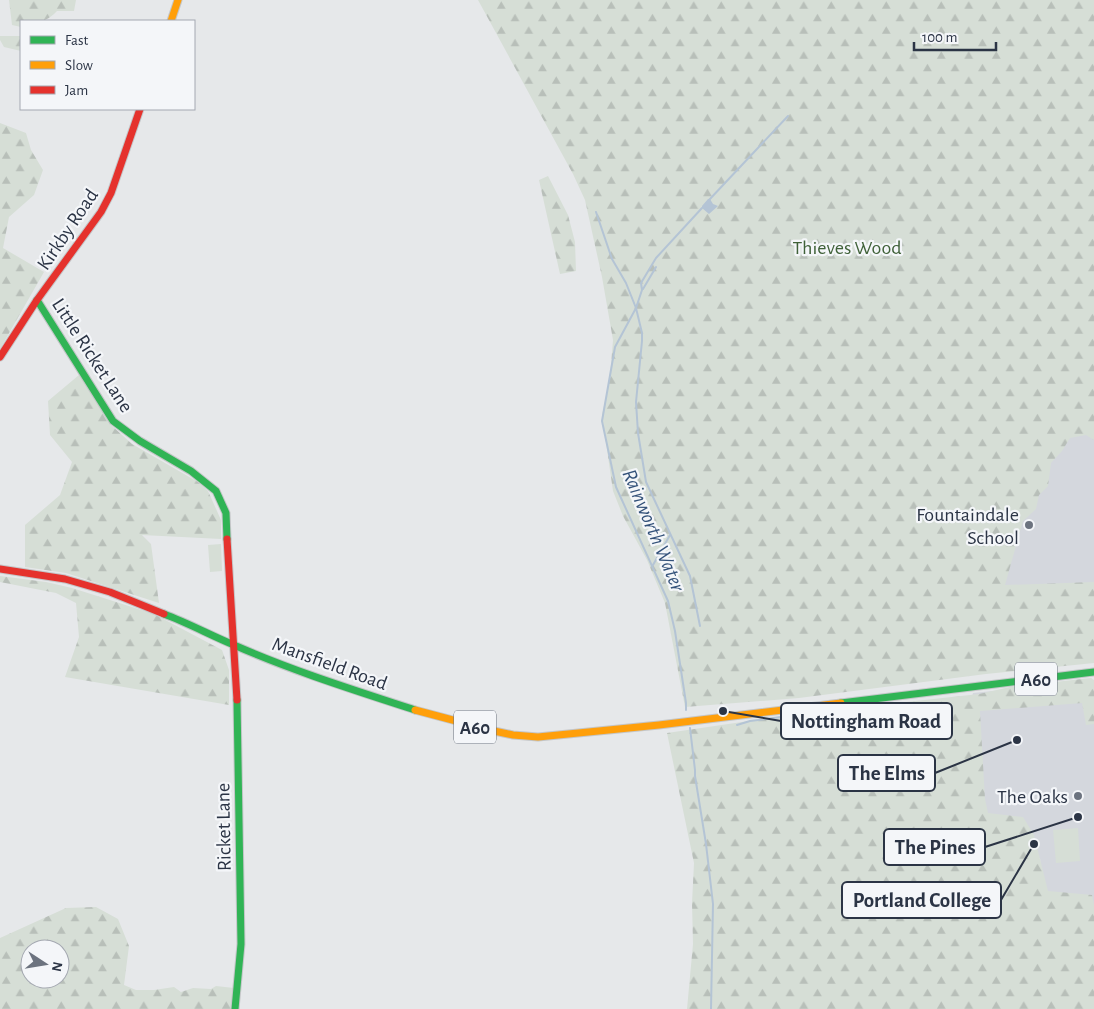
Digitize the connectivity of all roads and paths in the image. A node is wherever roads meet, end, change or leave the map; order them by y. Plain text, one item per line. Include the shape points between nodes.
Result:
1 (178, 0) edge
2 (171, 20) edge
3 (140, 110) edge
4 (37, 300) junction
5 (0, 357) edge
6 (0, 569) edge
7 (234, 645) junction
8 (1094, 672) edge
9 (234, 1009) edge

1 - 2 main road
3 - 4 main road, Kirkby Road via 105,206
4 - 5 main road, Kirkby Road
4 - 7 main road, Little Ricket Lane via 113,421 216,491 226,513
6 - 7 main road, Mansfield Road / A60 via 65,579 110,592
7 - 8 main road, Mansfield Road / A60 via 325,681 428,714 494,732 538,737
7 - 9 main road, Ricket Lane via 241,944

